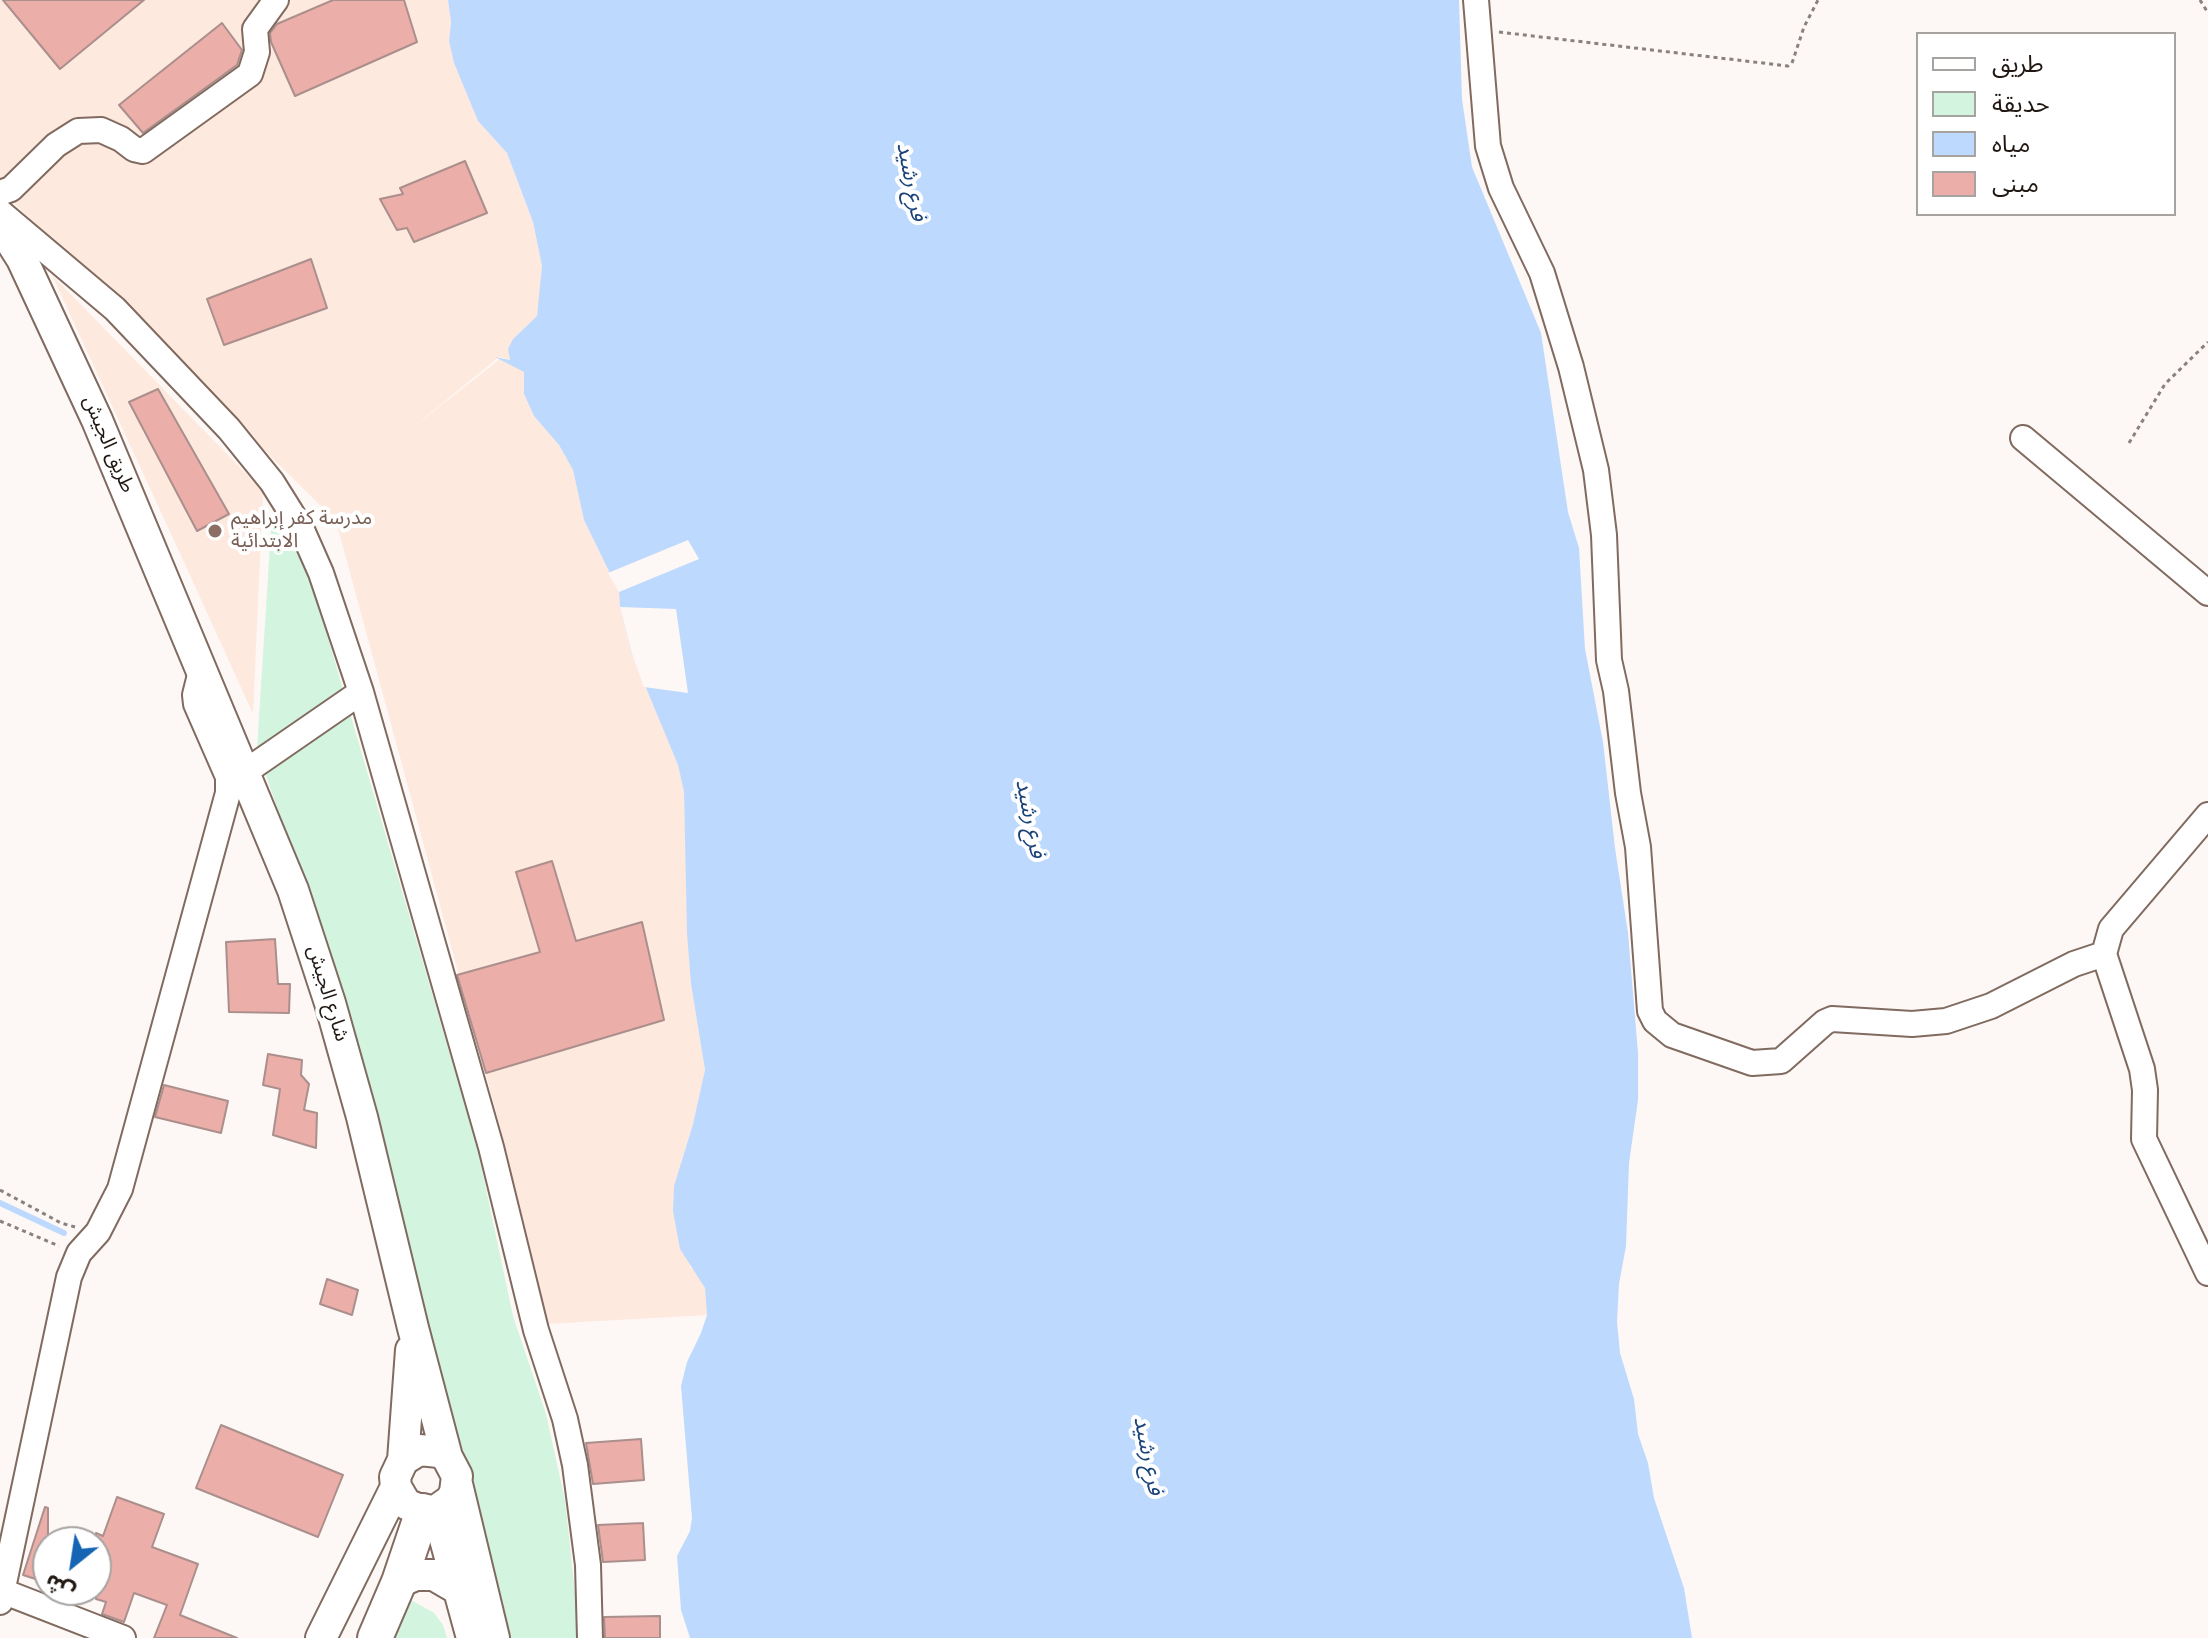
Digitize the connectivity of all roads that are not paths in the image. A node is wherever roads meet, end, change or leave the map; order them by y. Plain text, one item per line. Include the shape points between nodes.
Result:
1 (276, 0) edge
2 (1476, 0) edge
3 (0, 193) edge
4 (0, 212) edge
5 (0, 224) edge
6 (11, 257) edge
7 (2023, 438) dead end
8 (2208, 593) edge
9 (201, 671) junction
10 (361, 692) junction
11 (245, 772) junction
12 (2208, 815) edge
13 (2104, 954) junction
14 (2208, 1273) edge
15 (413, 1328) junction
16 (452, 1471) junction
17 (400, 1474) junction
18 (430, 1510) junction
19 (399, 1582) junction
20 (458, 1589) junction
21 (1, 1597) edge
22 (123, 1638) edge
23 (321, 1638) edge
24 (375, 1638) edge
25 (472, 1638) edge
26 (494, 1638) edge
27 (590, 1638) edge

1 - 3 street via 255,29 257,52 250,74 143,151 101,130 78,131
2 - 13 street via 1488,146 1501,188 1542,273 1596,470 1609,660 1638,847 1650,1011 1655,1021 1672,1035 1752,1063 1781,1061 1832,1019 1946,1021
4 - 10 street via 115,309 272,482 321,573
5 - 6 main road, طريق الجيش
6 - 9 main road, طريق الجيش via 97,420
7 - 8 street
9 - 11 main road, شارع الجيش
9 - 21 street via 196,704 230,786 120,1189 69,1277
10 - 11 street
10 - 27 street via 565,1419 588,1565
11 - 15 main road, شارع الجيش via 293,890 330,1003
12 - 13 street via 2111,929
13 - 14 street via 2142,1069 2144,1139
15 - 16 main road, شارع الجيش
15 - 17 main road, شارع الجيش
16 - 17 main road via 439,1452 419,1450
16 - 18 main road via 451,1500
16 - 26 main road, شارع الجيش
17 - 18 main road via 406,1504
17 - 23 main road
18 - 19 highway
18 - 20 main road
19 - 20 main road via 434,1575
19 - 24 highway
20 - 25 main road
21 - 22 street

